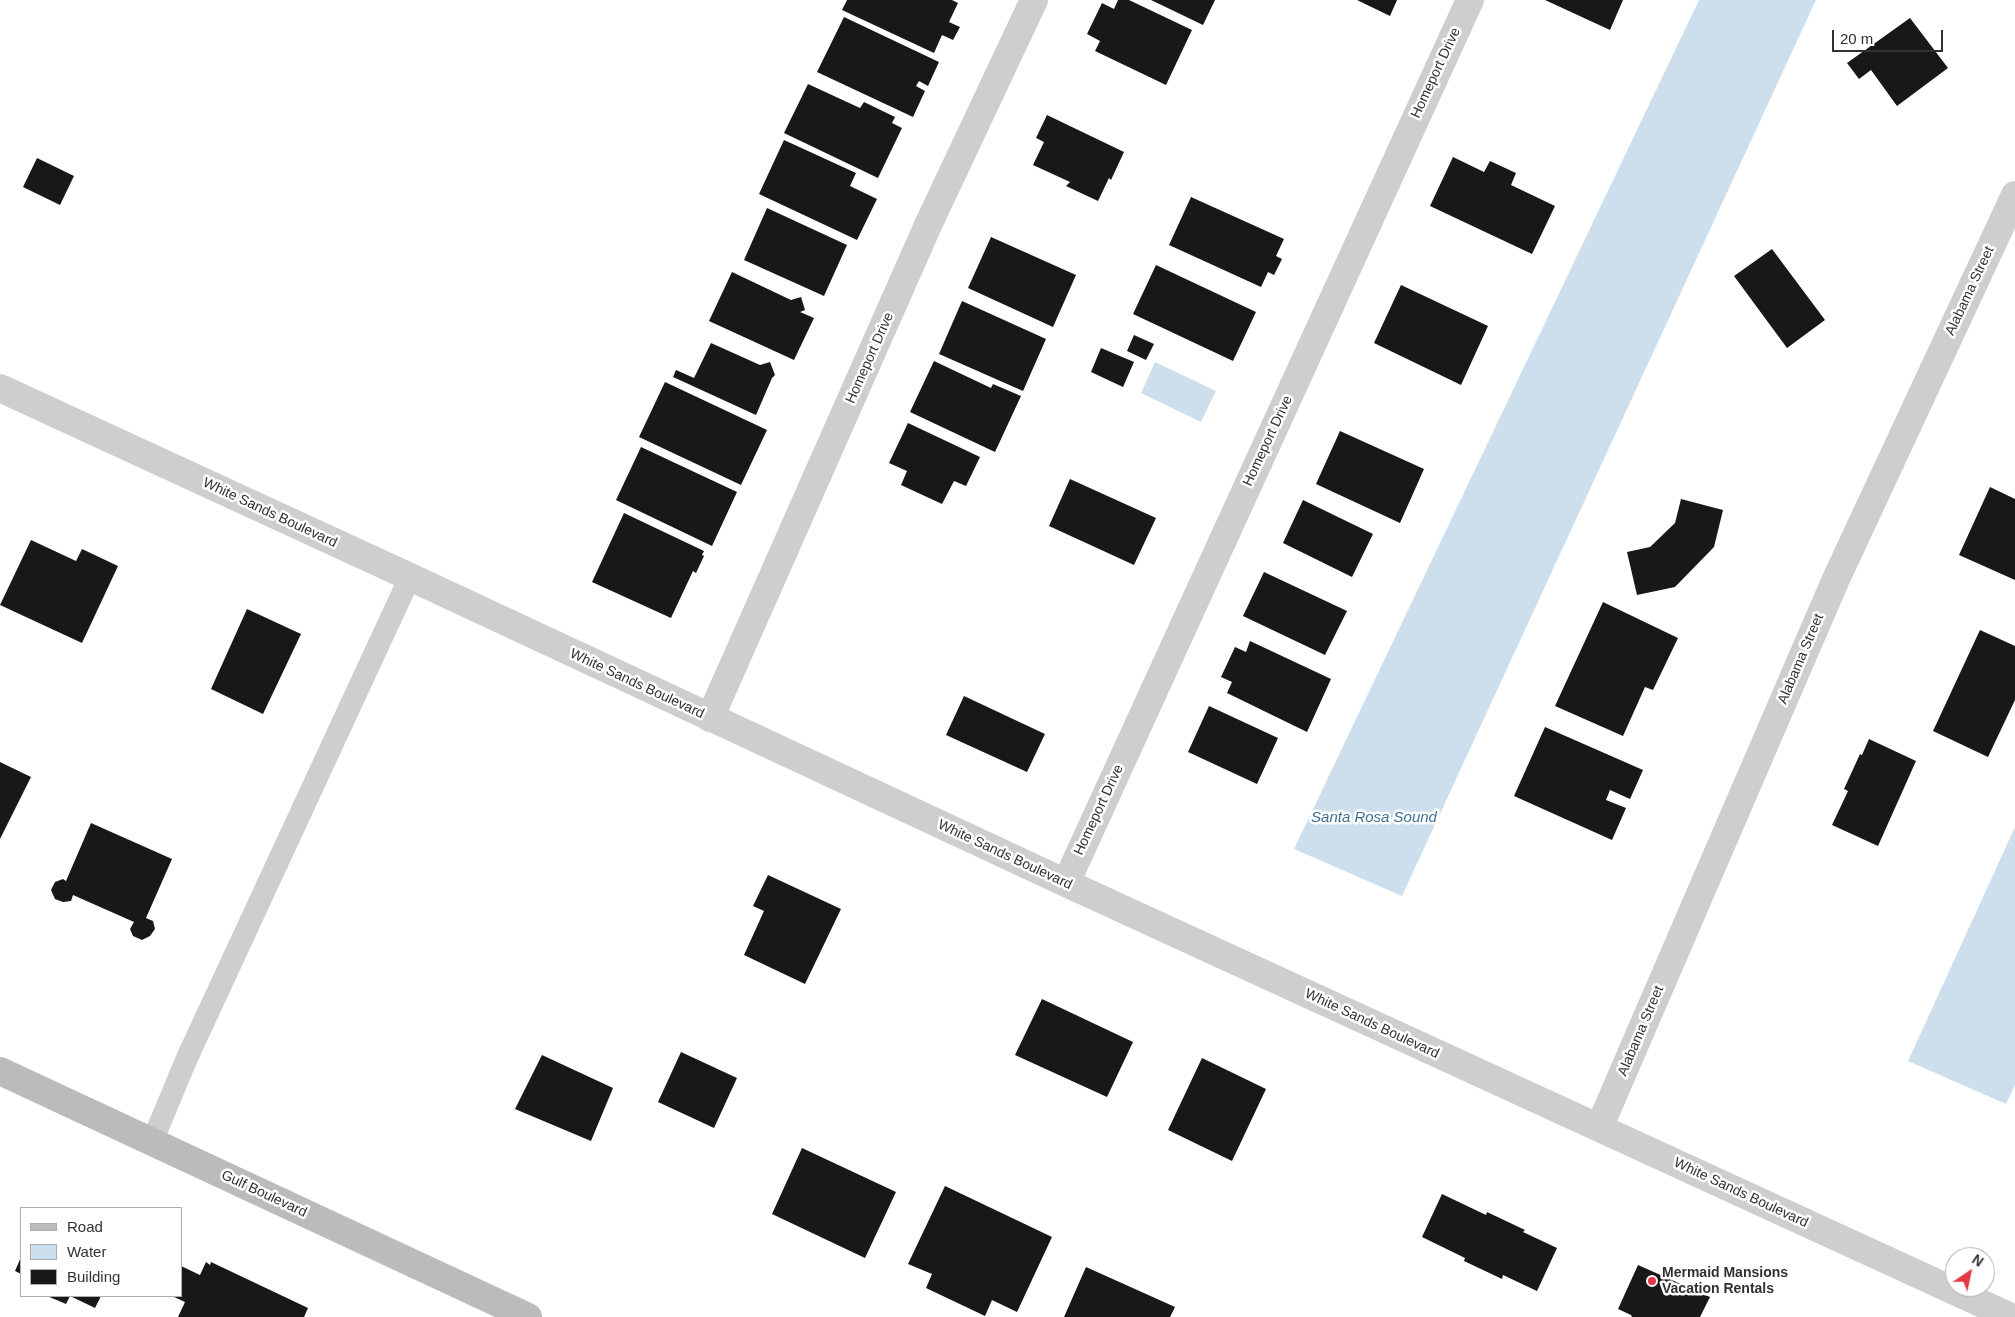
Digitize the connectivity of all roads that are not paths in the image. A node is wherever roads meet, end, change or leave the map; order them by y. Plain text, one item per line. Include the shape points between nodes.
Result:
1 (1034, 0) edge
2 (1470, 0) edge
3 (2015, 195) edge
4 (0, 388) edge
5 (410, 577) junction
6 (710, 718) junction
7 (1066, 883) junction
8 (0, 1071) edge
9 (1599, 1128) junction
10 (152, 1142) junction
11 (528, 1317) edge
12 (2011, 1317) edge

1 - 6 street, Homeport Drive via 929,223
2 - 7 street, Homeport Drive
3 - 9 street, Alabama Street via 1836,579
4 - 5 street, White Sands Boulevard
5 - 6 street, White Sands Boulevard
5 - 10 lane
6 - 7 street, White Sands Boulevard
7 - 9 street, White Sands Boulevard
8 - 10 main road, Gulf Boulevard
9 - 12 street, White Sands Boulevard
10 - 11 main road, Gulf Boulevard

